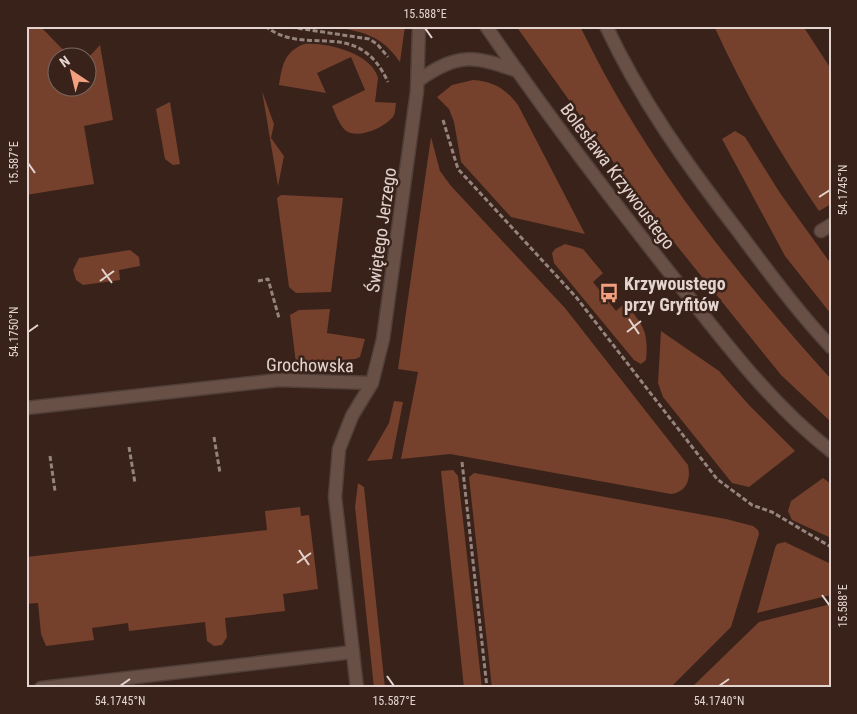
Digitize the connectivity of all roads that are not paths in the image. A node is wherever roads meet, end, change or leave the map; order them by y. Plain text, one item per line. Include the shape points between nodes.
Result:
1 (419, 26) edge
2 (486, 26) edge
3 (606, 26) edge
4 (518, 71) junction
5 (419, 80) junction
6 (831, 347) edge
7 (372, 383) junction
8 (26, 408) edge
9 (831, 451) edge
10 (353, 652) junction
11 (41, 688) edge
12 (356, 688) edge

1 - 5 street, Świętego Jerzego
2 - 4 street, Bolesława Krzywoustego
3 - 6 street via 632,77 691,170
4 - 5 street via 484,59 468,58 434,69
4 - 9 street, Bolesława Krzywoustego via 610,197 738,359 812,436
5 - 7 street, Świętego Jerzego via 383,339
7 - 8 street, Grochowska via 279,380
7 - 10 street, Grochowska via 352,416 339,448 337,469 336,497
10 - 11 street
10 - 12 street, Grochowska

